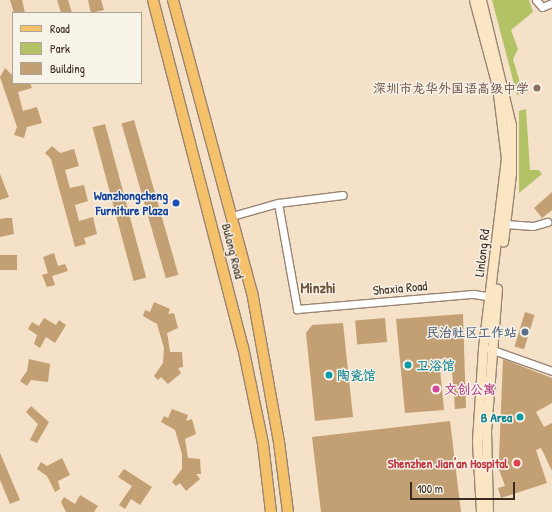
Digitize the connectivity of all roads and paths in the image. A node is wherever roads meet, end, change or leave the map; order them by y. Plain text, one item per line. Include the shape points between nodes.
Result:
1 (153, 0) edge
2 (174, 0) edge
3 (474, 0) edge
4 (481, 0) edge
5 (536, 0) edge
6 (552, 3) edge
7 (343, 195) dead end
8 (278, 203) junction
9 (232, 216) junction
10 (547, 222) dead end
11 (505, 224) junction
12 (493, 296) junction
13 (490, 349) junction
14 (552, 370) edge
15 (271, 512) edge
16 (288, 512) edge
17 (481, 512) edge
18 (488, 512) edge

1 - 15 main road, Bulong Road via 243,347 263,444
2 - 9 main road, Bulong Road
3 - 12 main road, Linlong Rd via 497,86 506,152
4 - 11 main road, Linlong Rd via 511,125 513,152
5 - 6 street via 542,7
7 - 8 street
8 - 9 street
8 - 12 street, Shaxia Road via 297,309 473,294
9 - 16 main road, Bulong Road via 262,342
10 - 11 street via 534,226
11 - 12 main road, Linlong Rd
12 - 13 main road, Linlong Rd
12 - 17 main road, Linlong Rd via 484,330 477,442
13 - 14 street
13 - 18 main road, Linlong Rd via 486,431

